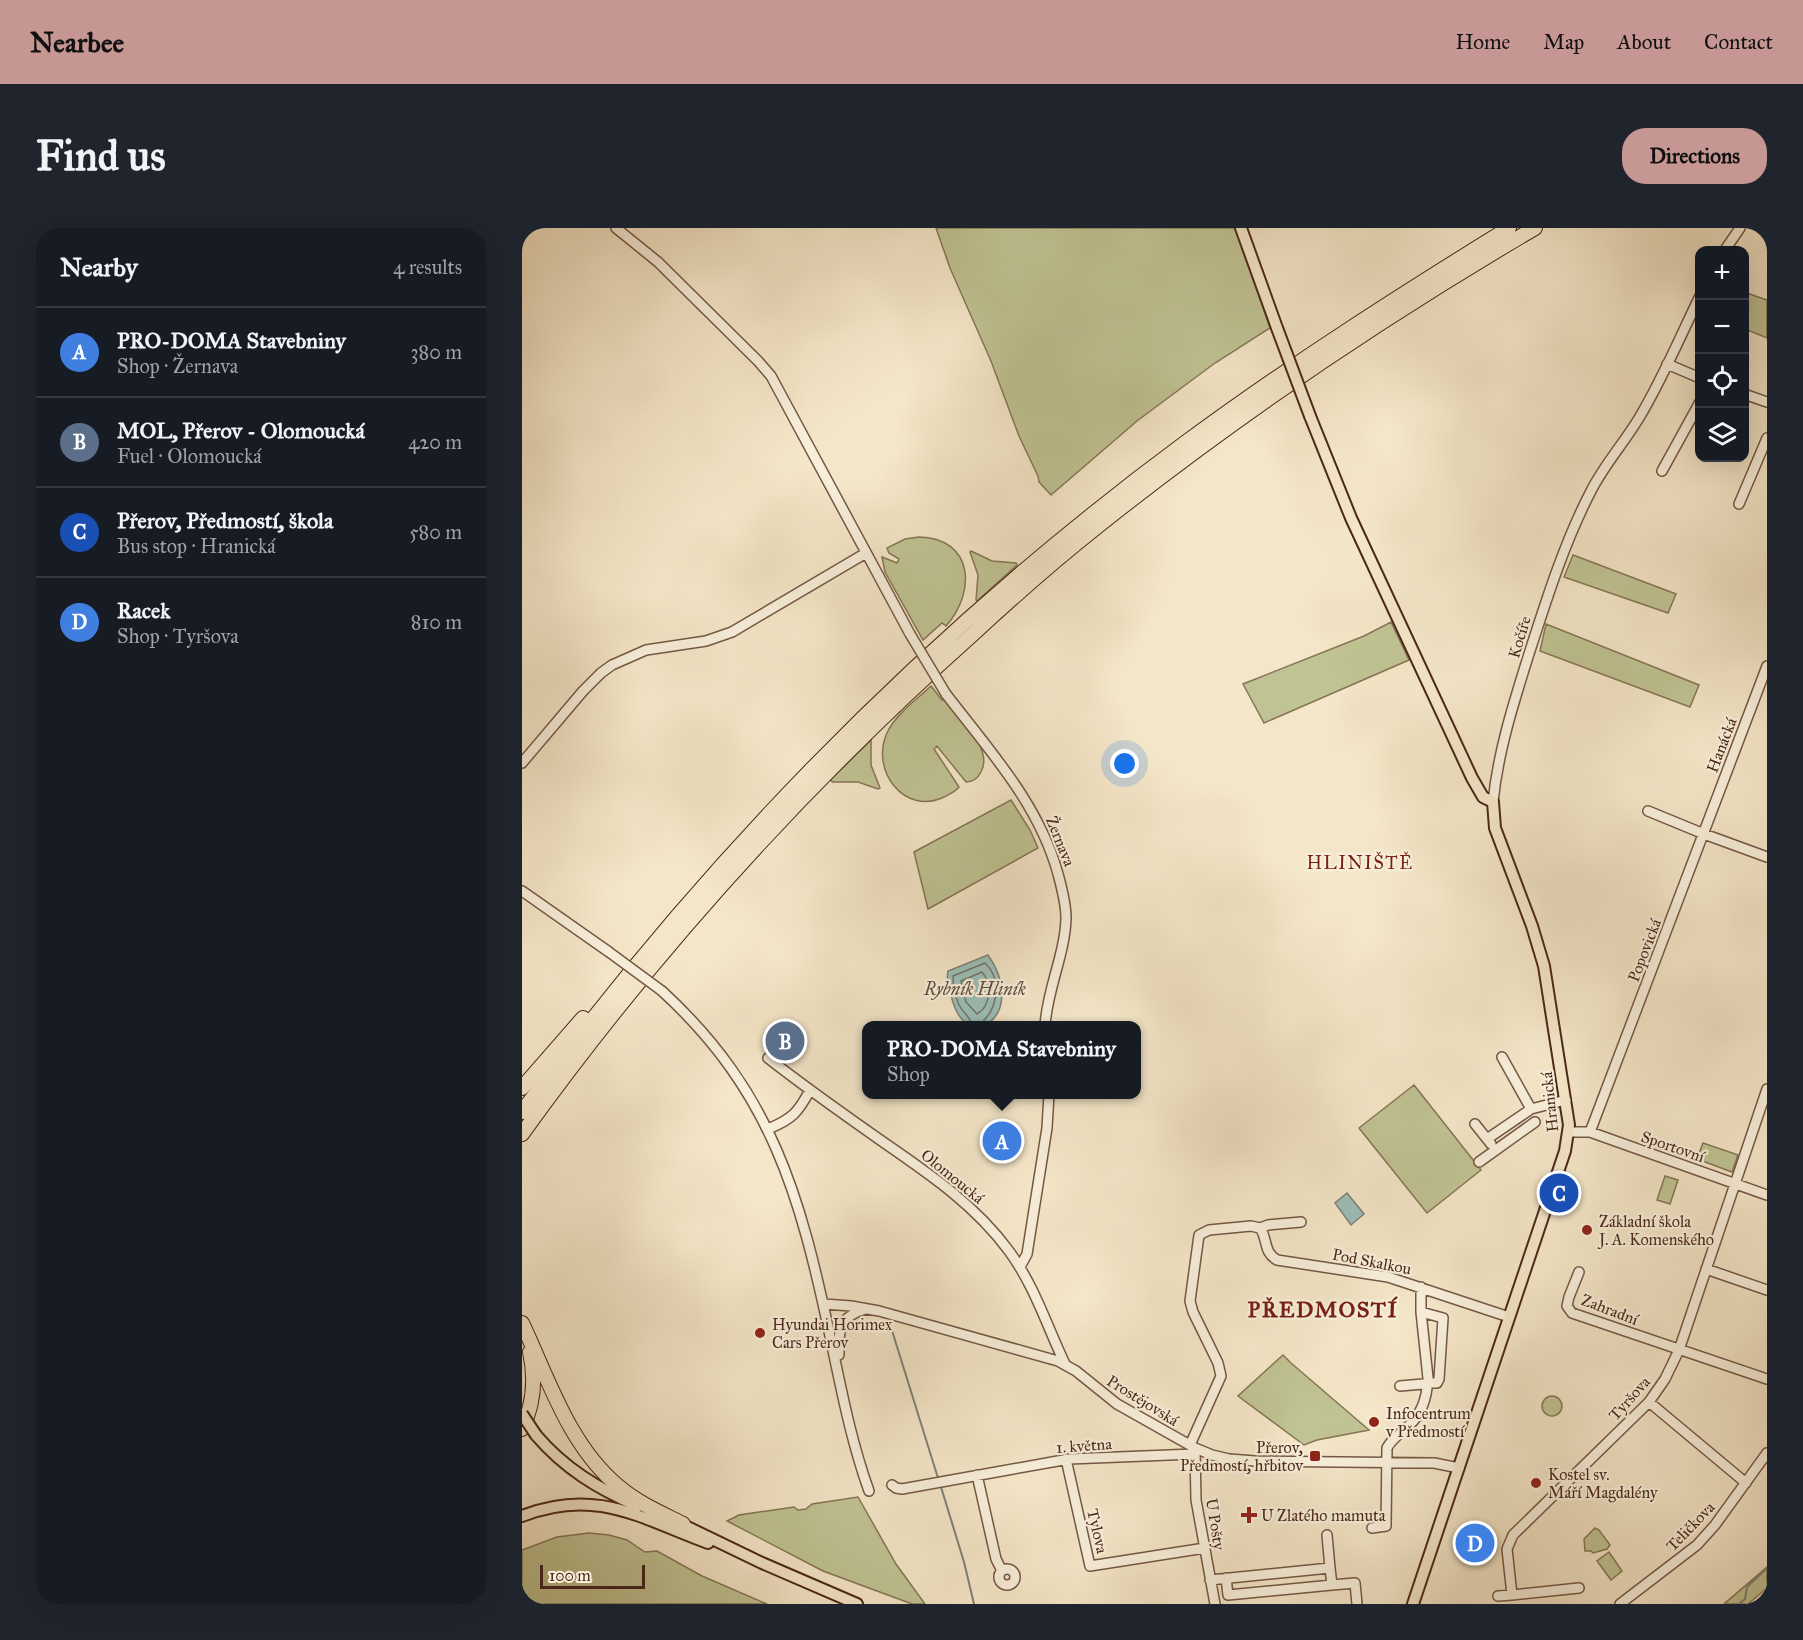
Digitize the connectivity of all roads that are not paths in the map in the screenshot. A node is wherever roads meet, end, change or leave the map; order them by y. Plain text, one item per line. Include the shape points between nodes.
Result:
1 (616, 228) edge
2 (1241, 228) edge
3 (1509, 228) edge
4 (1535, 228) edge
5 (1740, 228) edge
6 (1728, 246) edge
7 (1698, 300) edge
8 (1667, 364) junction
9 (1695, 376) edge
10 (1749, 396) edge
11 (1767, 402) edge
12 (1697, 408) edge
13 (1767, 438) edge
14 (1662, 471) dead end
15 (1739, 504) dead end
16 (866, 553) junction
17 (1767, 666) edge
18 (522, 763) edge
19 (1492, 802) junction
20 (1648, 811) dead end
21 (1704, 834) junction
22 (1767, 857) edge
23 (522, 891) edge
24 (642, 956) junction
25 (1046, 1021) edge
26 (1502, 1057) dead end
27 (768, 1058) dead end
28 (522, 1088) edge
29 (1767, 1089) edge
30 (810, 1090) junction
31 (1049, 1099) edge
32 (1566, 1100) junction
33 (1531, 1109) junction
34 (528, 1114) edge
35 (1535, 1122) dead end
36 (1475, 1124) dead end
37 (768, 1129) junction
38 (1569, 1132) junction
39 (1590, 1132) junction
40 (522, 1134) edge
41 (1487, 1139) junction
42 (522, 1141) edge
43 (1495, 1149) junction
44 (1479, 1162) dead end
45 (1736, 1184) junction
46 (1767, 1194) edge
47 (1300, 1222) dead end
48 (1260, 1228) junction
49 (1020, 1267) junction
50 (1706, 1269) junction
51 (1579, 1272) dead end
52 (1421, 1287) junction
53 (1767, 1290) edge
54 (824, 1304) junction
55 (867, 1308) junction
56 (1421, 1312) junction
57 (1509, 1317) junction
58 (522, 1326) edge
59 (1679, 1350) junction
60 (1065, 1364) junction
61 (839, 1376) junction
62 (1767, 1379) edge
63 (1428, 1383) junction
64 (1400, 1386) dead end
65 (1649, 1402) junction
66 (522, 1414) edge
67 (522, 1429) edge
68 (1193, 1449) junction
69 (1767, 1453) edge
70 (1066, 1459) junction
71 (1386, 1463) junction
72 (1459, 1468) junction
73 (977, 1475) junction
74 (1746, 1483) junction
75 (892, 1485) dead end
76 (869, 1491) dead end
77 (522, 1516) edge
78 (682, 1524) junction
79 (1372, 1528) dead end
80 (1326, 1534) dead end
81 (1204, 1548) junction
82 (762, 1563) junction
83 (1330, 1568) junction
84 (1002, 1571) dead end
85 (1226, 1578) junction
86 (1210, 1580) junction
87 (1332, 1585) junction
88 (1579, 1588) dead end
89 (1512, 1595) junction
90 (1498, 1596) dead end
91 (857, 1604) edge
92 (1215, 1604) edge
93 (1357, 1604) edge
94 (1413, 1604) edge
95 (1620, 1604) edge

1 - 16 street, Žernava via 658,262 771,376
2 - 19 main road, bridge via 1351,518 1472,778 1483,797
3 - 24 highway via 1267,384 1130,485 1003,589 891,689 789,791
4 - 34 highway via 1275,394 1096,527 1014,597 855,744 742,863
5 - 6 street
7 - 8 street, Kočíře
8 - 9 street
8 - 19 street, Kočíře via 1639,418 1593,488 1568,544 1506,727
10 - 11 street
12 - 14 street
13 - 15 street
16 - 18 street via 732,632 706,641 646,650 612,665 583,691
16 - 25 street, Žernava, bridge via 946,694 1019,789 1055,863 1065,900 1066,925
17 - 21 street, Hanácká
19 - 32 main road, Hranická via 1495,828 1540,952
20 - 21 street
21 - 22 street
21 - 39 street, Popovická
23 - 37 street, bridge via 662,991 721,1054
24 - 28 highway
24 - 34 highway via 569,1049
26 - 33 street
27 - 30 street, Olomoucká
29 - 45 street, Tyršova
30 - 37 street via 793,1116
30 - 49 street, Olomoucká via 957,1196 992,1230
31 - 49 street via 1027,1254
32 - 33 street
32 - 38 main road, Hranická
33 - 41 street
34 - 40 highway
34 - 42 highway
35 - 43 street
36 - 41 street
37 - 54 street via 794,1194
38 - 39 street, Sportovní
38 - 57 main road, Hranická
39 - 45 street, Sportovní
41 - 43 street
43 - 44 street
45 - 46 street, Sportovní
45 - 50 street, Tyršova
47 - 48 street
48 - 52 street, Pod Skalkou via 1268,1253 1277,1260 1372,1274
48 - 68 street via 1209,1230 1198,1238 1191,1305 1221,1376
49 - 60 street, Olomoucká
50 - 53 street
50 - 59 street, Tyršova
51 - 59 street, Zahradní via 1567,1306 1572,1313
52 - 56 street
52 - 57 street, Pod Skalkou
54 - 55 street, Prostějovská
54 - 61 street
55 - 60 street, Prostějovská
55 - 61 street via 852,1314 841,1327
56 - 63 street
56 - 63 street via 1443,1318 1439,1379 1437,1383
57 - 72 main road, Hranická
58 - 67 highway via 531,1356 534,1388
58 - 78 highway via 562,1412 595,1463 629,1495
59 - 62 street
59 - 65 street, Tyršova
60 - 68 street, Prostějovská via 1112,1401
61 - 76 street
63 - 64 street
63 - 71 street via 1418,1416 1388,1445
65 - 74 street
65 - 89 street, Tyršova via 1513,1535 1507,1549
66 - 78 main road, bridge via 563,1463 592,1484
68 - 70 street, 1. května
68 - 71 street, Prostějovská via 1238,1460
68 - 81 street, U Pošty
69 - 74 street, Teličkova
70 - 73 street, 1. května
70 - 81 street, Tylova via 1090,1566
71 - 72 street, Prostějovská
71 - 79 street via 1386,1527
72 - 94 main road, Hranická
73 - 75 street, 1. května via 902,1489
73 - 84 street
74 - 95 street, Teličkova via 1697,1545
77 - 82 main road via 561,1505 609,1506
78 - 82 main road
80 - 83 street
81 - 86 street, U Pošty
82 - 91 main road
83 - 85 street
83 - 87 street
85 - 86 street
85 - 87 street via 1228,1595
86 - 92 street, U Pošty
87 - 93 street via 1355,1583
88 - 89 street
89 - 90 street

